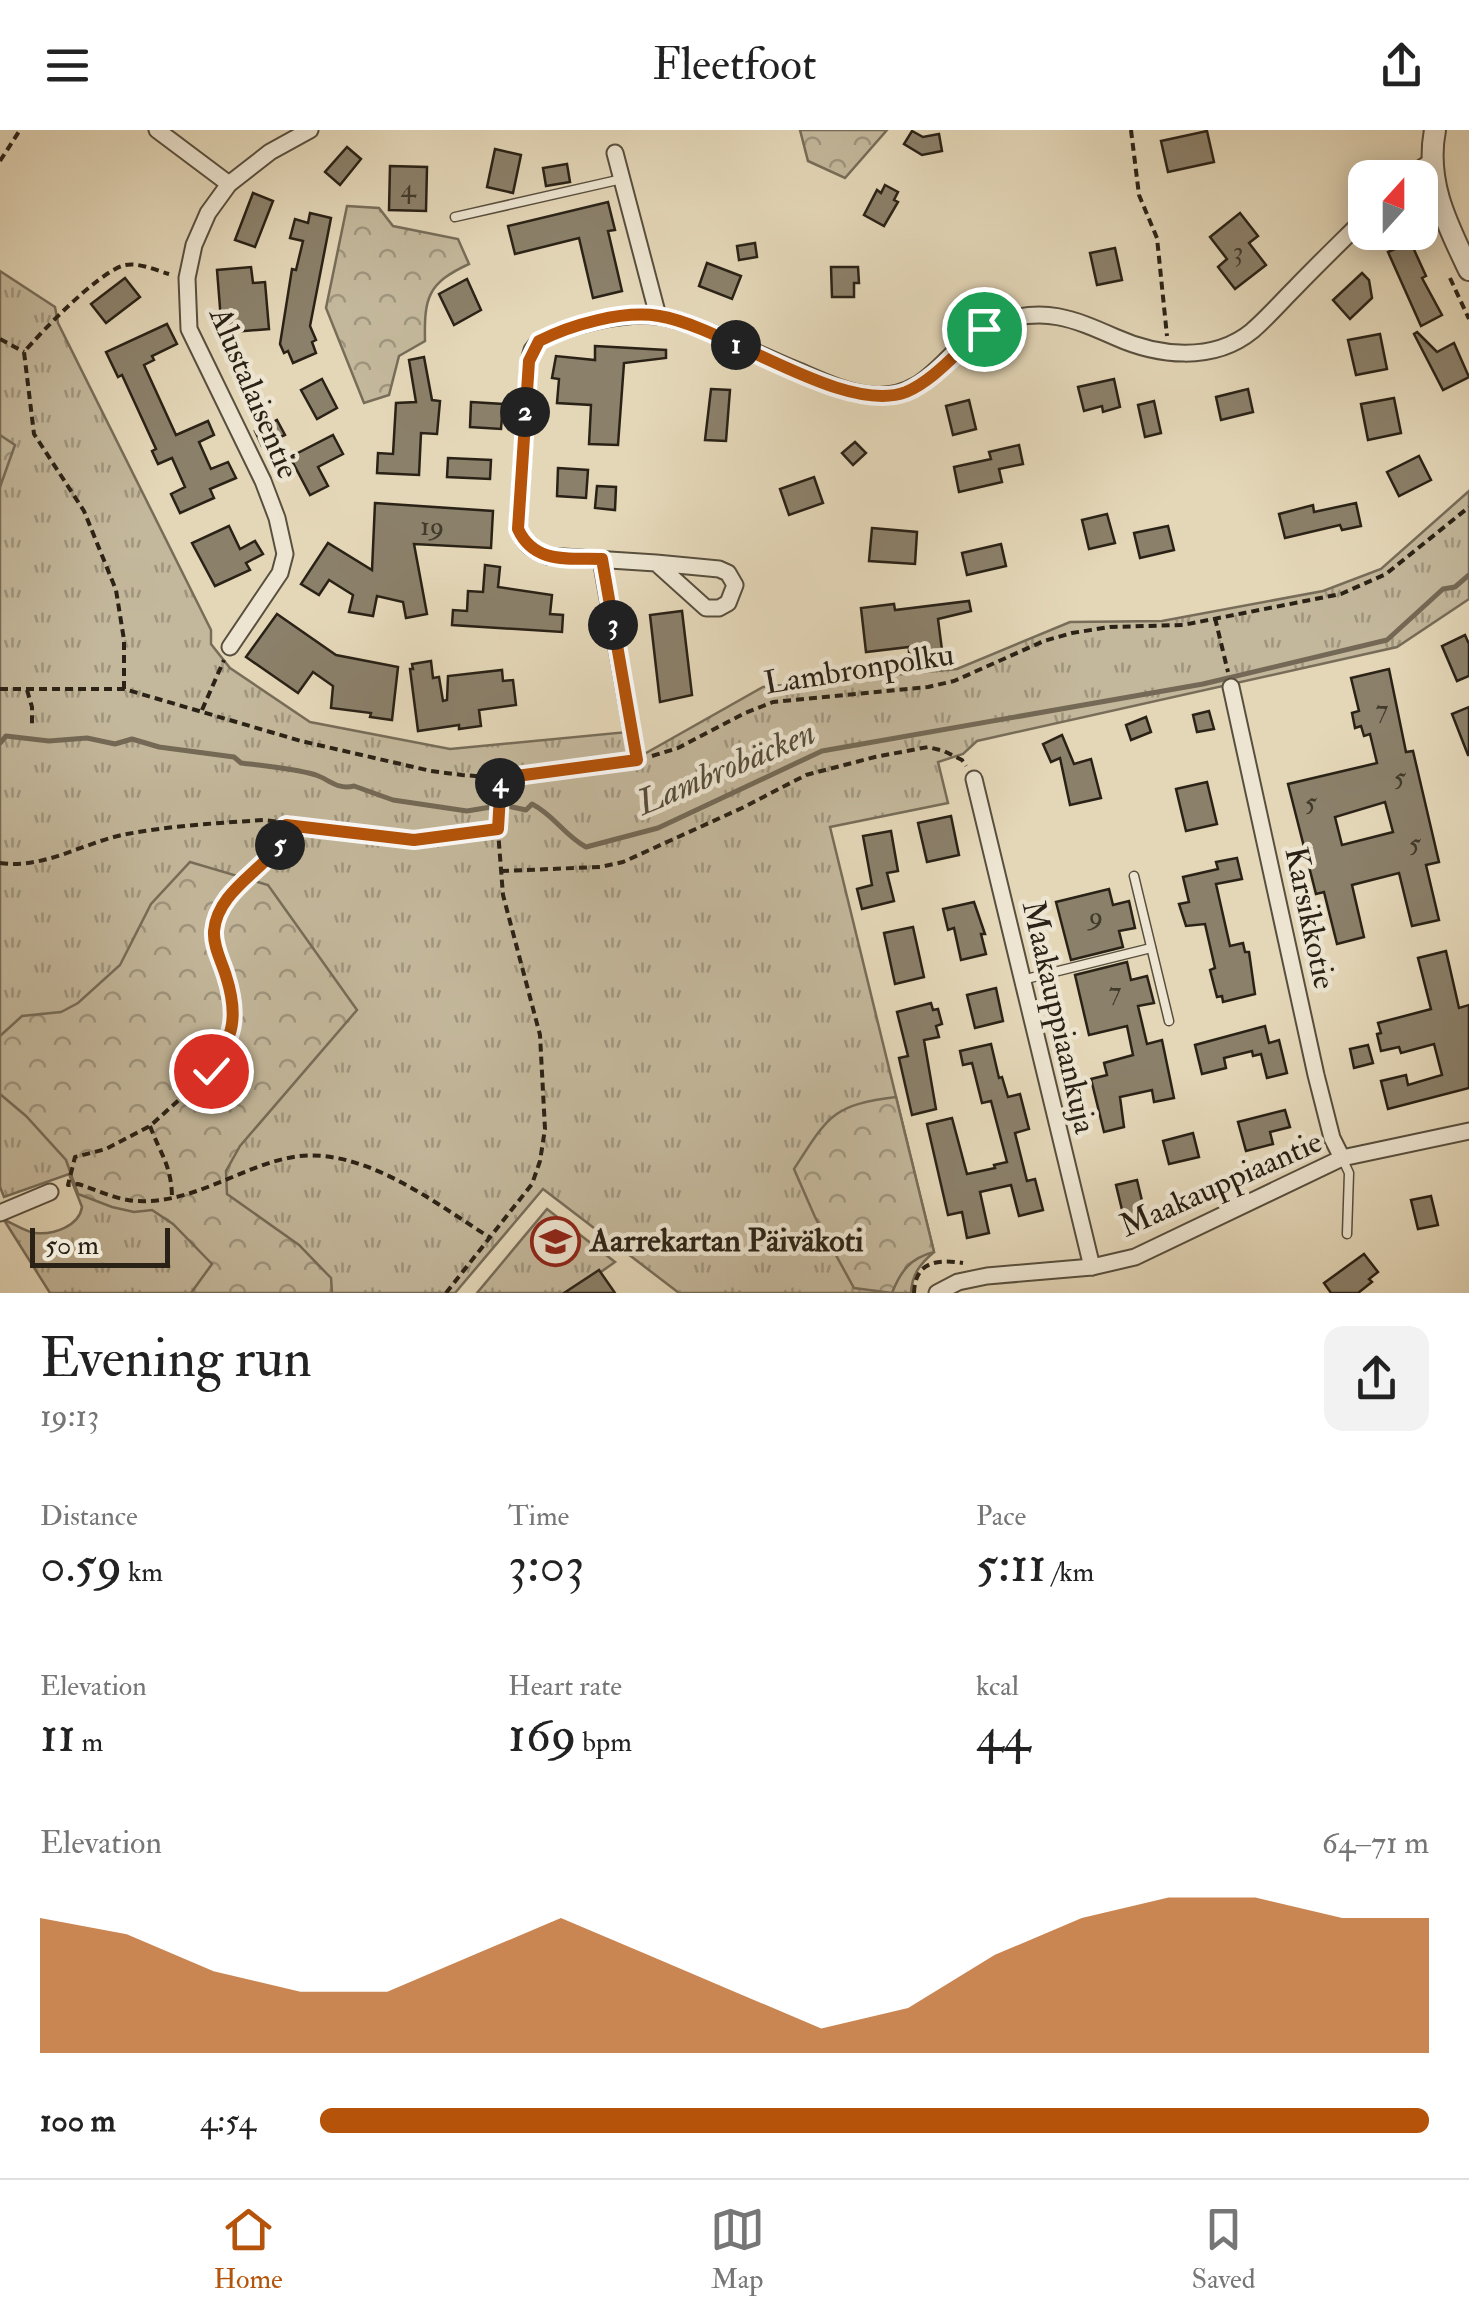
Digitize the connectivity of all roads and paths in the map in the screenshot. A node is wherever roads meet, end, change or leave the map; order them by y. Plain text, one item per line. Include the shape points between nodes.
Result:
1 (20, 130) edge
2 (157, 130) edge
3 (310, 130) edge
4 (1131, 130) edge
5 (1435, 130) edge
6 (614, 152) dead end
7 (1432, 160) edge
8 (0, 161) edge
9 (622, 180) junction
10 (228, 184) junction
11 (1438, 198) edge
12 (455, 218) dead end
13 (1348, 235) edge
14 (1469, 270) edge
15 (187, 278) junction
16 (658, 316) junction
17 (0, 339) edge
18 (24, 352) junction
19 (1170, 355) junction
20 (1469, 507) edge
21 (602, 559) junction
22 (656, 563) junction
23 (1214, 618) junction
24 (230, 647) joint
25 (1227, 665) dead end
26 (1231, 687) dead end
27 (0, 689) edge
28 (27, 690) junction
29 (124, 690) junction
30 (202, 710) junction
31 (32, 727) dead end
32 (637, 760) junction
33 (501, 778) junction
34 (974, 779) joint
35 (286, 825) junction
36 (498, 829) junction
37 (0, 863) edge
38 (501, 871) junction
39 (1134, 876) dead end
40 (1151, 948) junction
41 (1022, 980) junction
42 (1168, 1020) dead end
43 (150, 1126) junction
44 (1469, 1131) edge
45 (1342, 1158) junction
46 (50, 1192) dead end
47 (172, 1197) junction
48 (0, 1213) edge
49 (1347, 1234) dead end
50 (489, 1237) junction
51 (965, 1264) dead end
52 (1092, 1268) junction
53 (446, 1293) edge
54 (914, 1293) edge
55 (936, 1293) edge

1 - 8 path
2 - 10 street
3 - 10 street
4 - 19 path via 1139,195 1157,238
5 - 7 street
6 - 9 street
9 - 12 lane
9 - 16 street
10 - 15 street, Alustalaisentie via 208,213
11 - 14 street
13 - 19 street via 1249,333 1225,346
15 - 18 path via 124,265 58,314
15 - 24 street, Alustalaisentie via 189,329 263,481 284,554 280,573
16 - 19 street via 868,395 905,393 984,329 1024,316 1067,318
16 - 21 street via 624,316 548,336 529,361 518,529 532,551
17 - 18 path
18 - 29 path via 34,434 84,512 116,590
20 - 23 path, Lambronpolku via 1386,574 1341,594
21 - 22 street
21 - 32 street
22 - 22 street via 706,608 728,604 733,579 719,569
23 - 25 path
23 - 32 path, Lambronpolku via 1072,634 928,687 773,702 678,748
24 - 30 path
26 - 45 street, Karsikkotie via 1316,1075
27 - 28 path, Lambronpolku
28 - 29 path, Lambronpolku
28 - 31 path
29 - 30 path, Lambronpolku
30 - 33 path, Lambronpolku via 346,752
32 - 33 path, Lambronpolku
33 - 36 path
34 - 38 path via 962,760 944,750 875,757 806,775 623,862
34 - 41 street, Maakauppiaankuja
35 - 36 path via 414,840
35 - 37 path via 251,821 121,835 54,858
35 - 43 path via 286,838 240,880 214,932 227,978 231,1041 211,1071
36 - 38 path
38 - 50 path via 540,1035 545,1128 532,1184
39 - 40 lane
40 - 41 lane
40 - 42 lane
41 - 52 street, Maakauppiaankuja
43 - 47 path via 171,1169
43 - 47 path via 75,1157 68,1185 140,1201
44 - 45 street, Maakauppiaantie
45 - 49 lane via 1348,1173
45 - 52 street, Maakauppiaantie via 1135,1257
46 - 48 street
47 - 50 path via 286,1158 324,1156 407,1186
50 - 53 path
51 - 54 path via 921,1268
52 - 55 street, Maakauppiaantie via 987,1276

